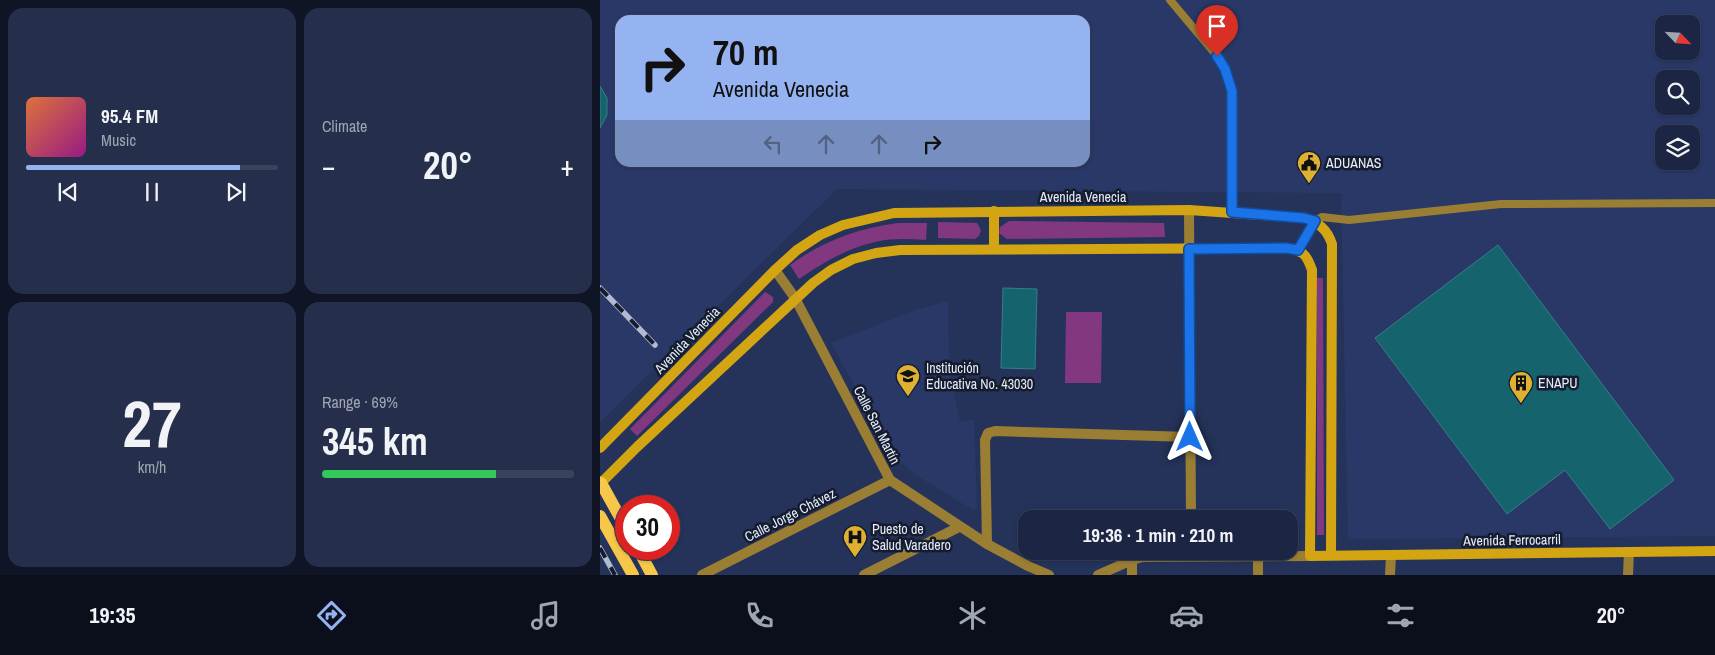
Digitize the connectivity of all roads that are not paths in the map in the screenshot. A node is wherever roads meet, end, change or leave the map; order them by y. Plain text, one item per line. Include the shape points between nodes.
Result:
1 (1170, 0) edge
2 (1715, 203) edge
3 (1189, 210) junction
4 (994, 211) junction
5 (1232, 212) junction
6 (1315, 221) junction
7 (994, 249) junction
8 (1189, 249) junction
9 (1298, 250) junction
10 (775, 270) junction
11 (795, 298) junction
12 (1190, 437) junction
13 (600, 448) edge
14 (890, 480) junction
15 (600, 482) edge
16 (615, 509) edge
17 (1191, 510) edge
18 (600, 516) edge
19 (959, 526) junction
20 (987, 544) junction
21 (1629, 552) junction
22 (1715, 552) edge
23 (1331, 555) junction
24 (1391, 555) junction
25 (1298, 556) edge
26 (1310, 556) junction
27 (644, 560) edge
28 (1132, 560) joint
29 (1258, 560) edge
30 (633, 575) edge
31 (652, 575) edge
32 (702, 575) edge
33 (864, 575) edge
34 (1049, 575) edge
35 (1098, 575) edge
36 (1132, 575) edge
37 (1258, 575) edge
38 (1390, 575) edge
39 (1628, 575) edge

1 - 5 lane via 1217,56 1230,80 1233,110
2 - 6 lane via 1501,204 1349,220 1322,217
3 - 4 street, Avenida Venecia
3 - 5 street, Avenida Venecia
3 - 8 street
4 - 7 street
4 - 10 street, Avenida Venecia via 894,213 859,220 820,235
5 - 6 street, Avenida Venecia
6 - 9 lane
6 - 23 street via 1325,230 1332,244
7 - 8 street
7 - 11 street via 876,252 831,270
8 - 9 street
8 - 12 street
9 - 26 street via 1308,257 1312,270
10 - 11 street, Calle San Martín
10 - 13 street, Avenida Venecia
11 - 14 street, Calle San Martín
11 - 15 street
12 - 17 street
12 - 20 street via 988,433
14 - 19 street, Calle San Martín
14 - 32 street, Calle Jorge Chávez
15 - 16 main road
18 - 30 main road
19 - 20 street, Calle San Martín
19 - 33 street
20 - 34 street, Calle San Martín
21 - 22 street, Avenida Ferrocarril
21 - 24 street, Avenida Ferrocarril
21 - 39 street
23 - 24 street, Avenida Ferrocarril
23 - 26 street, Avenida Ferrocarril
24 - 38 street
25 - 26 street
27 - 31 main road
28 - 35 street
28 - 36 street
29 - 37 street

